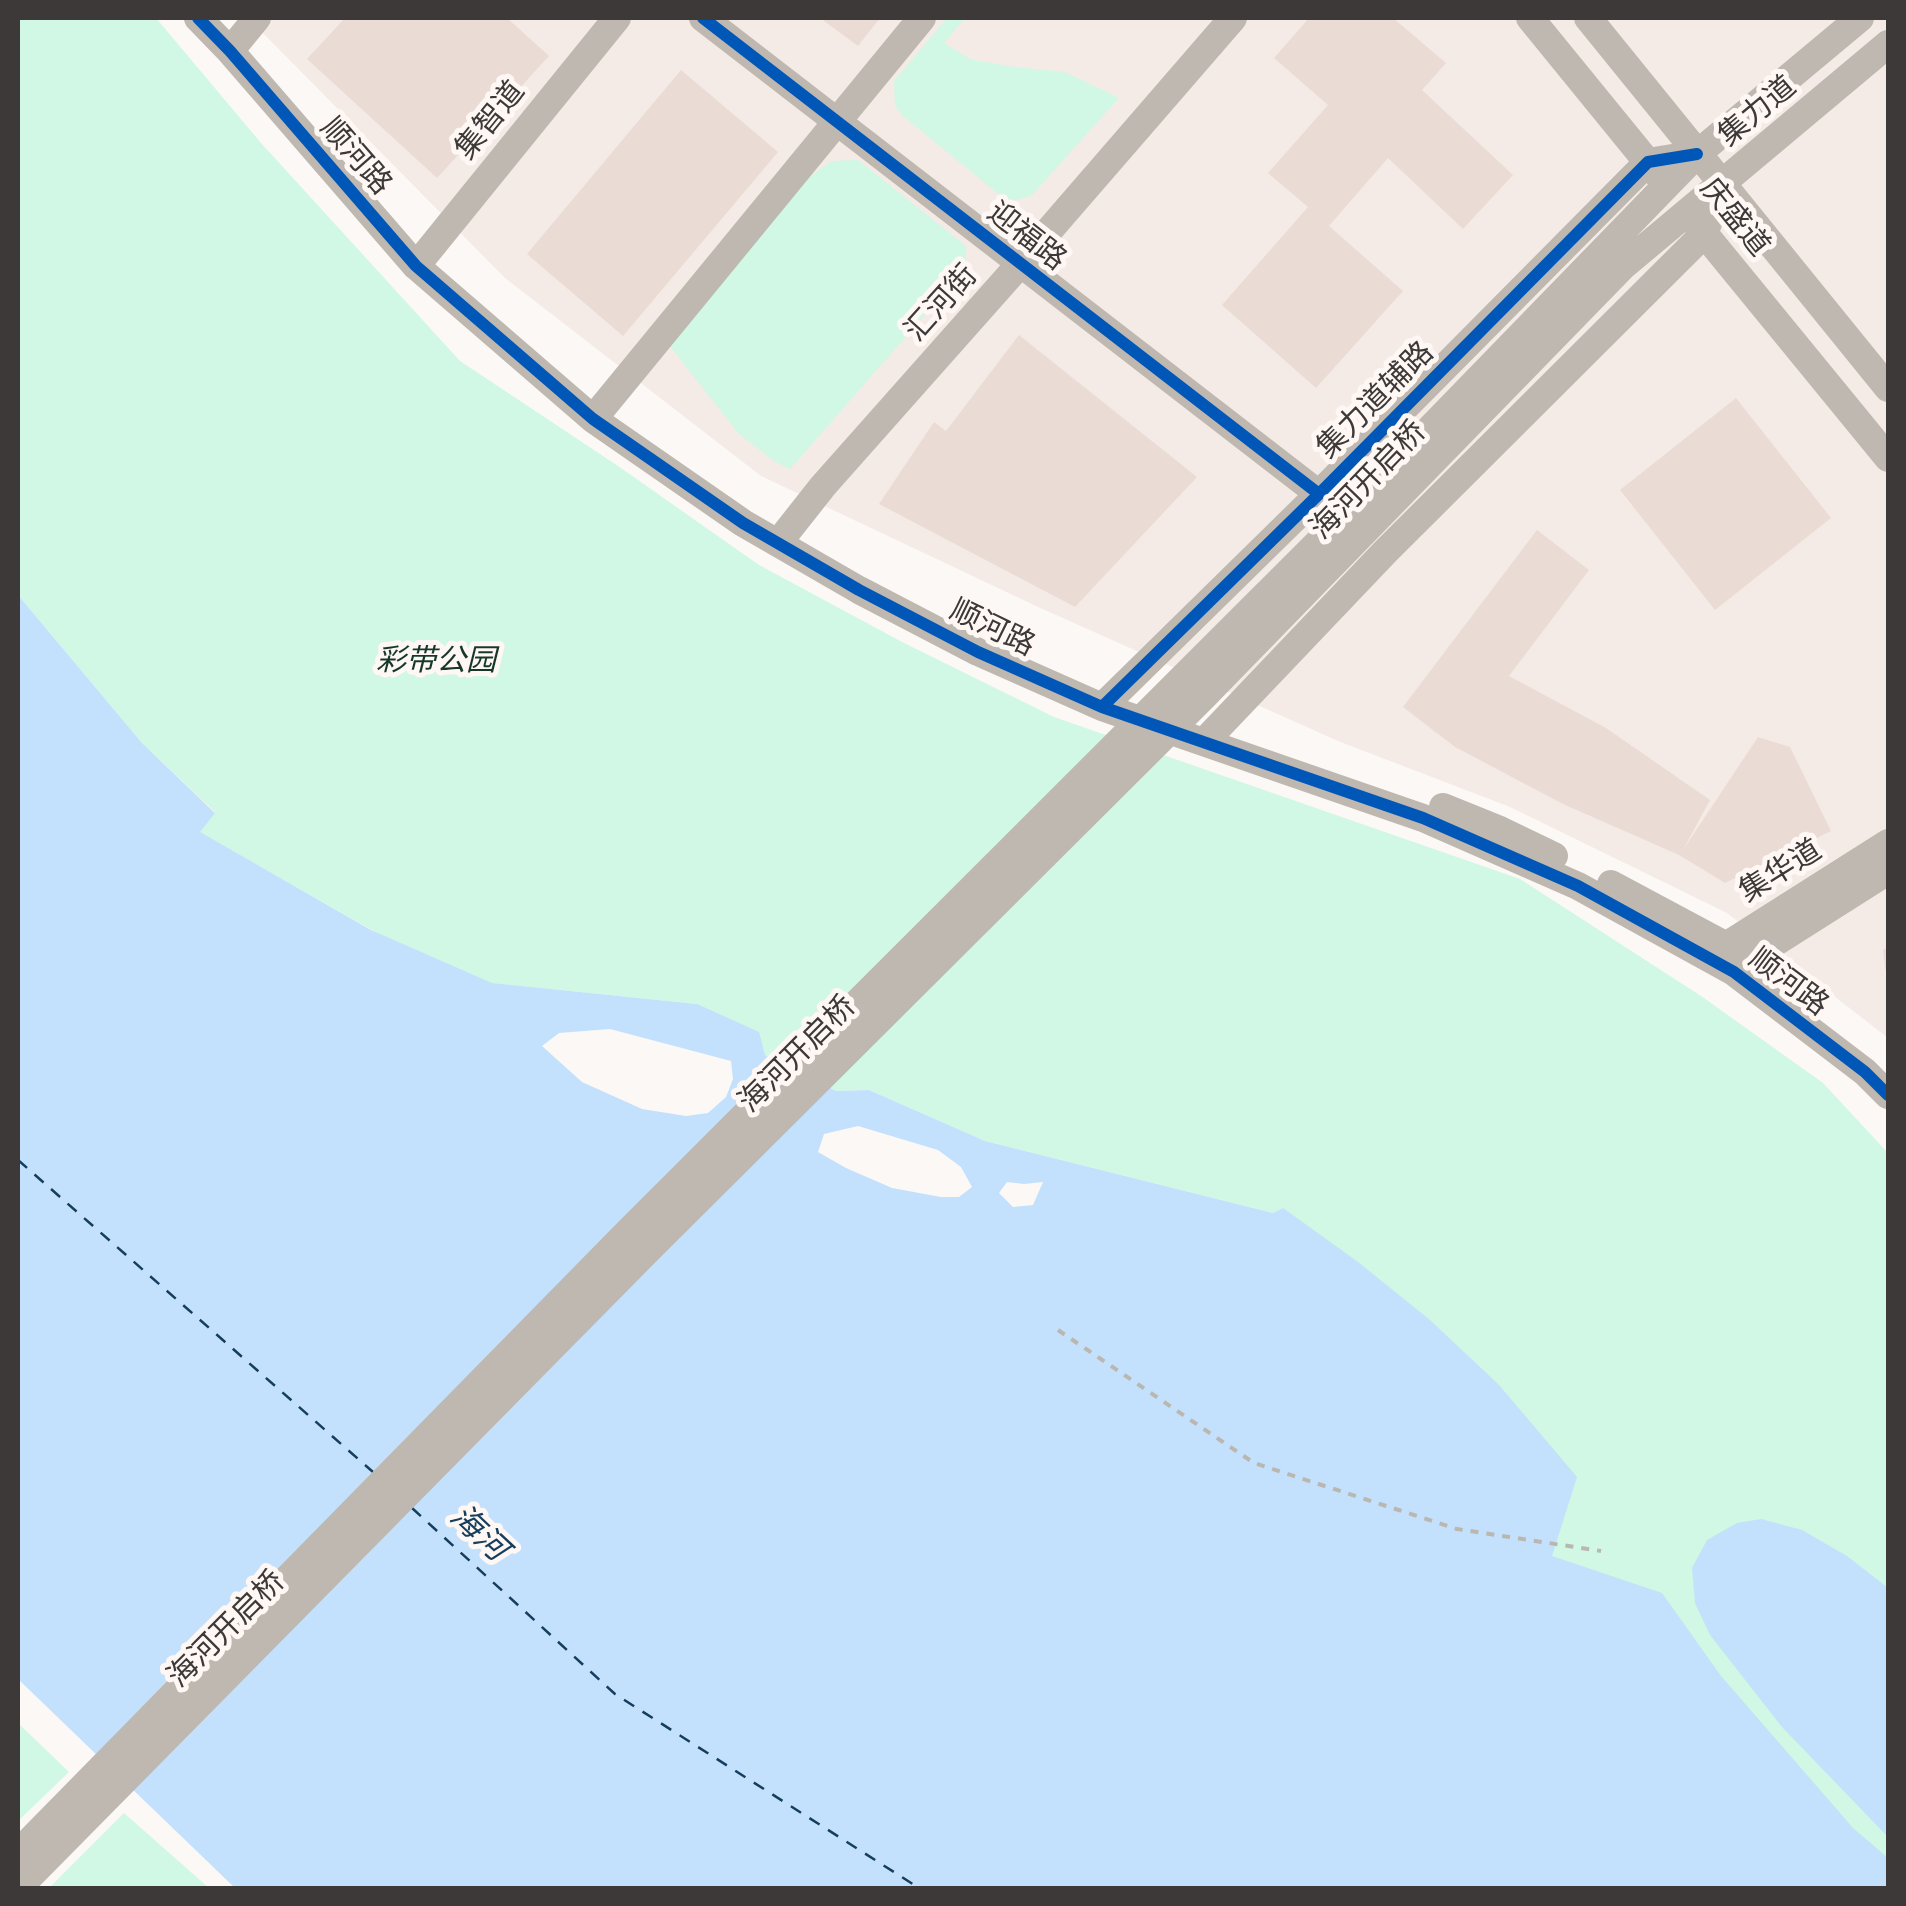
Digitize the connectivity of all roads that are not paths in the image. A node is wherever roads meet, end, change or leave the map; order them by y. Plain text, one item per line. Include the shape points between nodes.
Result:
1 (198, 18) edge
2 (257, 18) edge
3 (616, 18) edge
4 (703, 18) edge
5 (922, 18) edge
6 (1233, 18) edge
7 (1530, 18) edge
8 (1588, 18) edge
9 (1860, 18) edge
10 (1888, 44) edge
11 (230, 51) junction
12 (837, 121) junction
13 (1697, 154) junction
14 (1648, 162) junction
15 (1722, 184) junction
16 (1666, 186) junction
17 (1695, 223) junction
18 (1614, 258) junction
19 (1020, 264) junction
20 (416, 266) junction
21 (1888, 388) edge
22 (592, 419) junction
23 (1888, 458) edge
24 (1319, 494) junction
25 (778, 543) junction
26 (1109, 700) junction
27 (1211, 734) junction
28 (1888, 843) edge
29 (1888, 871) edge
30 (1728, 959) junction
31 (1888, 1075) edge
32 (1888, 1094) edge
33 (18, 1854) edge
34 (18, 1888) edge

1 - 11 street, 顺河路
2 - 11 street
3 - 20 street, 集智道
4 - 12 street, 迎福路
5 - 12 street
6 - 19 street, 汇河街
7 - 14 street, 庆盛道
8 - 13 street, 庆盛道
9 - 13 street, 集力道
10 - 15 street, 集力道
11 - 20 street, 顺河路
12 - 19 street, 迎福路
12 - 22 street
13 - 14 street
13 - 15 street, 庆盛道
13 - 16 street, 集力道
14 - 16 street, 庆盛道
14 - 24 street, 集力道辅路
15 - 17 street, 集力道
15 - 21 street, 庆盛道
16 - 17 street, 庆盛道
16 - 18 street, 集力道
17 - 18 street, 集力道
17 - 23 street, 庆盛道
17 - 27 street
18 - 33 street, 海河开启桥 via 1360,501 626,1234
18 - 34 street, 海河开启桥 via 1205,695
19 - 24 street, 迎福路
19 - 25 street, 汇河街
20 - 22 street, 顺河路
22 - 25 street, 顺河路
24 - 26 street, 集力道辅路
25 - 26 street, 顺河路 via 978,652
26 - 27 street, 顺河路
27 - 30 street, 顺河路 via 1424,818
28 - 30 street, 集华道
29 - 30 street, 集华道
30 - 31 street, 顺河路
30 - 32 street, 顺河路

